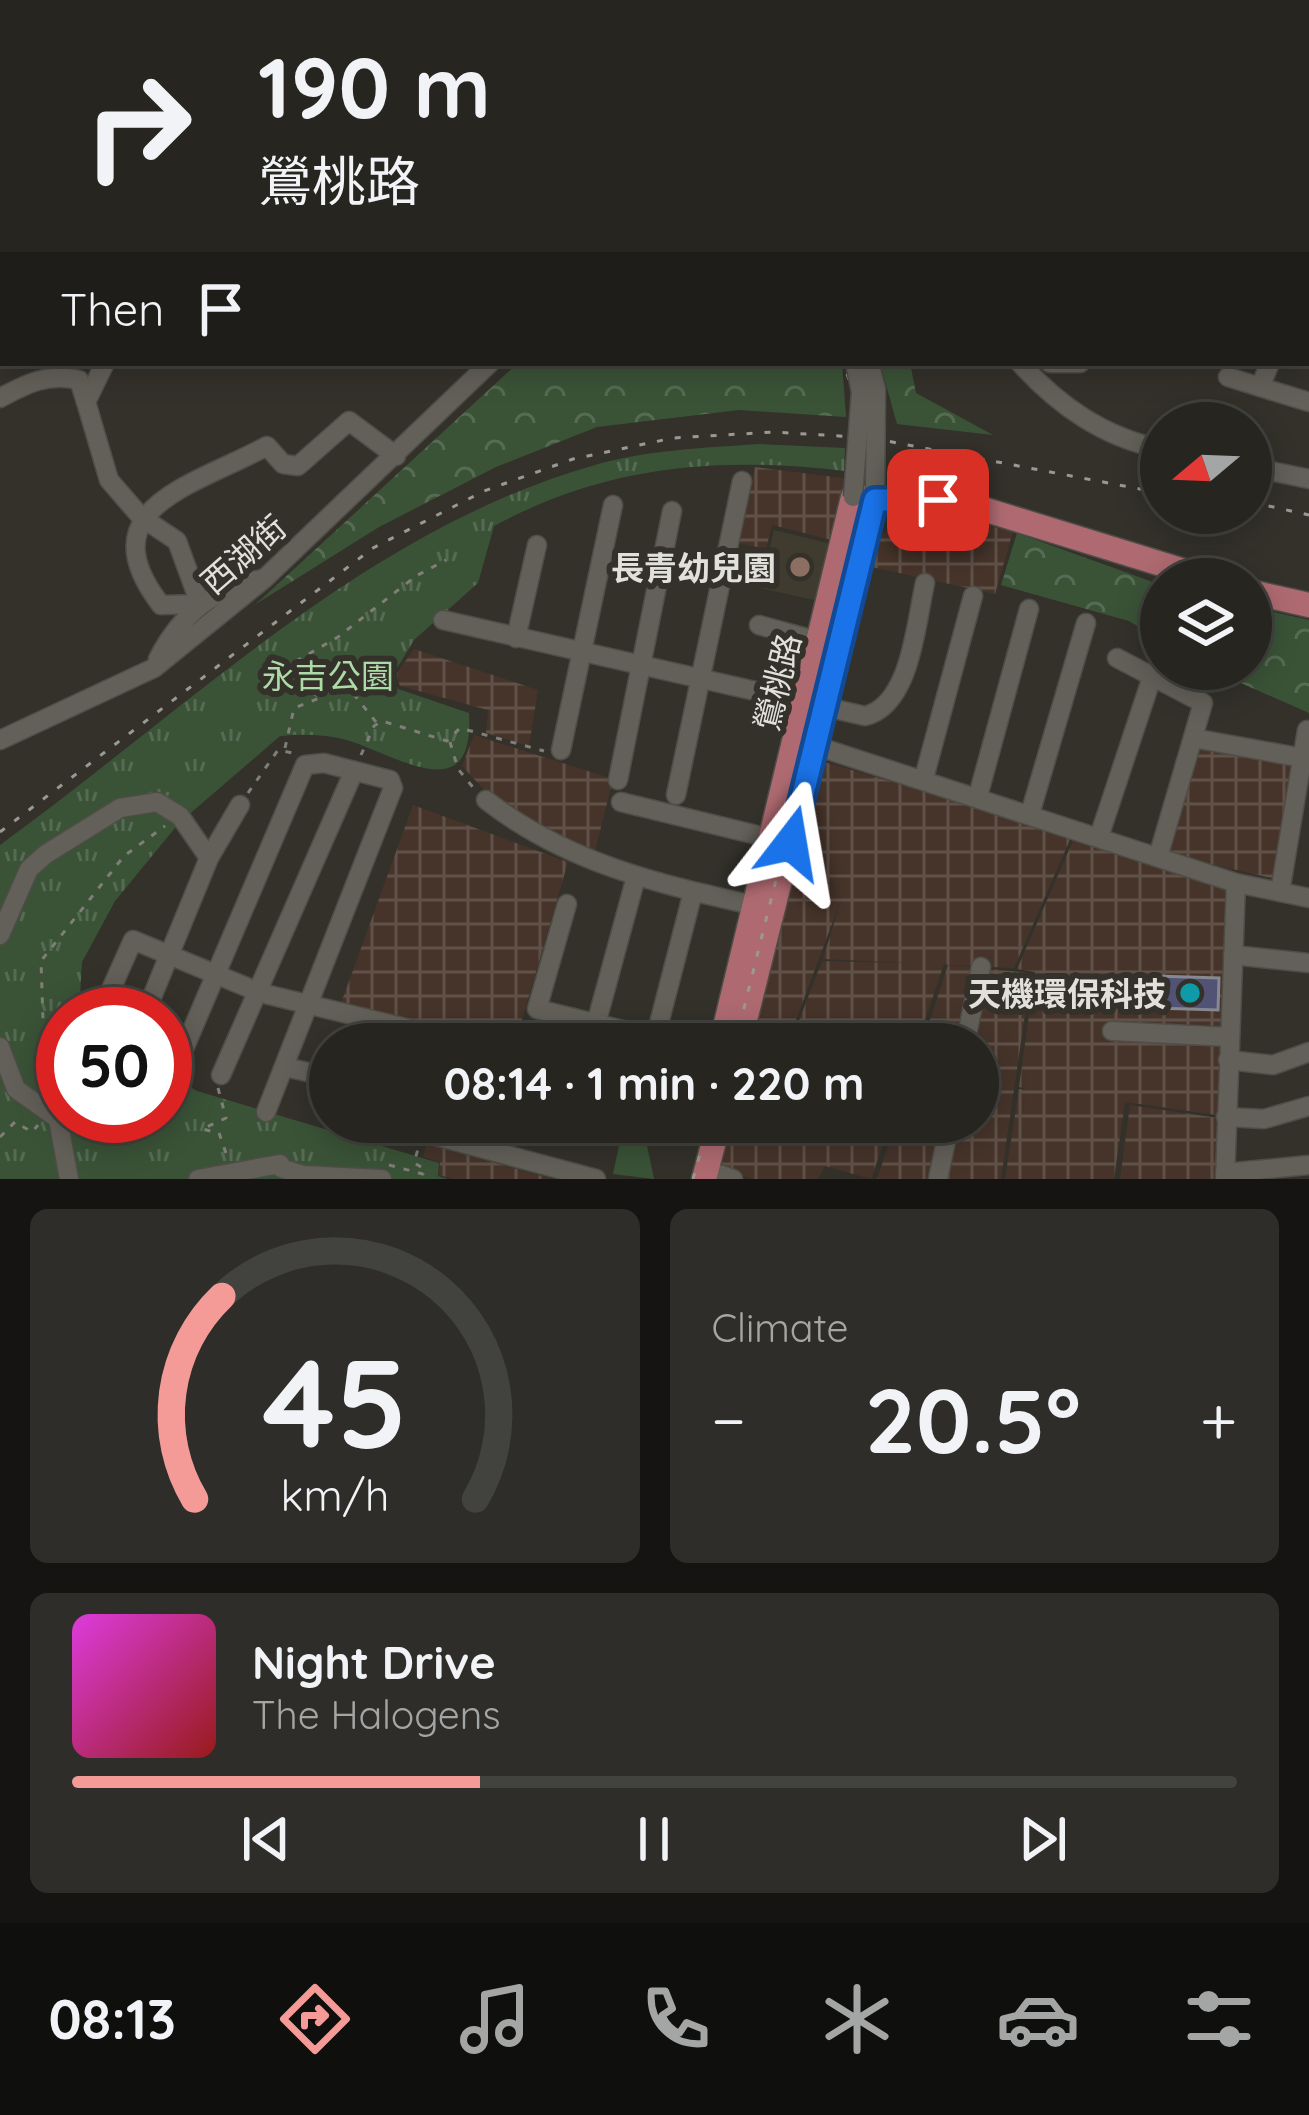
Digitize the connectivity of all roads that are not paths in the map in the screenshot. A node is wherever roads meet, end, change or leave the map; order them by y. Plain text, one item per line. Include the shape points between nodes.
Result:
1 (104, 366) edge
2 (487, 366) edge
3 (856, 366) edge
4 (870, 366) edge
5 (1023, 366) edge
6 (1269, 366) edge
7 (1228, 377) dead end
8 (1260, 387) junction
9 (0, 398) edge
10 (86, 402) junction
11 (1309, 402) edge
12 (1140, 445) edge
13 (396, 456) junction
14 (1272, 471) edge
15 (1309, 479) edge
16 (742, 481) dead end
17 (864, 499) junction
18 (613, 505) dead end
19 (672, 511) dead end
20 (141, 517) junction
21 (537, 545) dead end
22 (1142, 558) edge
23 (264, 579) junction
24 (925, 584) dead end
25 (973, 596) dead end
26 (1272, 597) edge
27 (200, 604) junction
28 (1309, 605) edge
29 (1029, 609) dead end
30 (442, 620) dead end
31 (1086, 623) dead end
32 (759, 625) dead end
33 (516, 638) junction
34 (820, 642) junction
35 (581, 655) junction
36 (1117, 658) dead end
37 (154, 668) junction
38 (641, 669) junction
39 (1140, 670) edge
40 (703, 683) junction
41 (1149, 690) edge
42 (1178, 690) edge
43 (816, 706) junction
44 (1307, 730) edge
45 (1193, 738) junction
46 (0, 740) edge
47 (806, 742) junction
48 (561, 750) road end
49 (1303, 758) junction
50 (354, 771) junction
51 (924, 778) junction
52 (618, 780) dead end
53 (676, 795) dead end
54 (978, 796) junction
55 (486, 800) road end
56 (621, 802) dead end
57 (240, 805) road end
58 (1030, 814) junction
59 (1099, 837) junction
60 (773, 839) junction
61 (1158, 857) junction
62 (209, 858) junction
63 (636, 877) junction
64 (1236, 884) junction
65 (693, 892) junction
66 (1280, 892) junction
67 (1309, 898) edge
68 (567, 904) dead end
69 (757, 905) junction
70 (0, 935) edge
71 (170, 952) junction
72 (1233, 955) junction
73 (1309, 963) edge
74 (980, 967) dead end
75 (215, 973) junction
76 (112, 987) edge
77 (156, 987) edge
78 (261, 993) junction
79 (310, 1008) junction
80 (380, 1023) edge
81 (592, 1023) edge
82 (596, 1023) edge
83 (659, 1023) edge
84 (726, 1023) edge
85 (744, 1023) edge
86 (969, 1023) edge
87 (192, 1029) edge
88 (1112, 1031) dead end
89 (1229, 1037) junction
90 (0, 1047) edge
91 (1309, 1052) edge
92 (1228, 1060) junction
93 (286, 1067) junction
94 (309, 1072) edge
95 (220, 1075) road end
96 (1309, 1106) edge
97 (266, 1112) dead end
98 (1226, 1117) junction
99 (460, 1143) edge
100 (701, 1143) edge
101 (712, 1143) edge
102 (946, 1143) edge
103 (1309, 1165) edge
104 (700, 1176) edge
105 (1225, 1176) edge
106 (377, 1178) edge
107 (70, 1179) edge
108 (198, 1179) edge
109 (596, 1179) edge
110 (733, 1179) edge
111 (938, 1179) edge

1 - 10 street
2 - 13 street, 西湖街
3 - 17 street, bridge
4 - 17 street, bridge via 876,389
5 - 12 street via 1082,418
6 - 8 street
7 - 8 street
8 - 11 street
9 - 10 street via 34,379 60,376 79,380
10 - 20 street via 109,480
13 - 20 street via 349,421 298,466 283,464 267,446
13 - 23 street, 西湖街
14 - 15 street
16 - 40 street
17 - 22 main road via 970,505
17 - 34 main road, 鶯桃路
17 - 43 main road, 鶯桃路
18 - 35 street
19 - 38 street
20 - 27 street via 177,541
20 - 27 street via 131,535 136,572 161,605
21 - 33 street
23 - 27 street
23 - 37 street, 西湖街
24 - 43 street via 900,685 886,705 865,716
25 - 51 street
26 - 28 main road
27 - 37 street
29 - 54 street
30 - 33 street
31 - 58 street
32 - 34 street
33 - 35 street
34 - 43 main road, 鶯桃路
35 - 38 street
35 - 48 street
36 - 39 street
37 - 46 street, 西湖街
38 - 40 street
38 - 52 street
40 - 43 street
40 - 53 street
41 - 59 street
42 - 45 street via 1204,704
43 - 47 main road, 鶯桃路
44 - 49 street
45 - 49 street
45 - 61 street
47 - 51 street
47 - 60 main road, 鶯桃路
47 - 85 main road, 鶯桃路
49 - 66 street
50 - 75 street via 305,768
50 - 78 street
50 - 79 street via 393,788
51 - 54 street
54 - 58 street
55 - 63 street via 586,862
56 - 60 street
57 - 62 street
58 - 59 street
59 - 61 street
60 - 69 main road, 鶯桃路
61 - 64 street
62 - 70 street via 180,816 143,800 120,808 29,869
62 - 71 street
63 - 65 street
63 - 82 street
64 - 66 street
64 - 72 street
65 - 69 street
65 - 83 street
66 - 67 street
68 - 81 street via 538,1010
69 - 84 main road, 鶯桃路
71 - 75 street
71 - 76 street via 133,940
71 - 77 street
72 - 73 street
72 - 89 street
74 - 86 street
75 - 78 street
75 - 87 street
78 - 79 street
78 - 95 street
79 - 80 street
79 - 93 street
88 - 89 street
89 - 92 street
90 - 107 street via 16,1089 50,1108
91 - 92 street via 1273,1065
92 - 98 street
93 - 94 street
93 - 97 street
96 - 98 street via 1264,1119
98 - 105 street
99 - 109 street
100 - 104 main road
101 - 104 main road
102 - 111 street
103 - 105 street
104 - 110 street
106 - 108 street via 303,1175 280,1166

